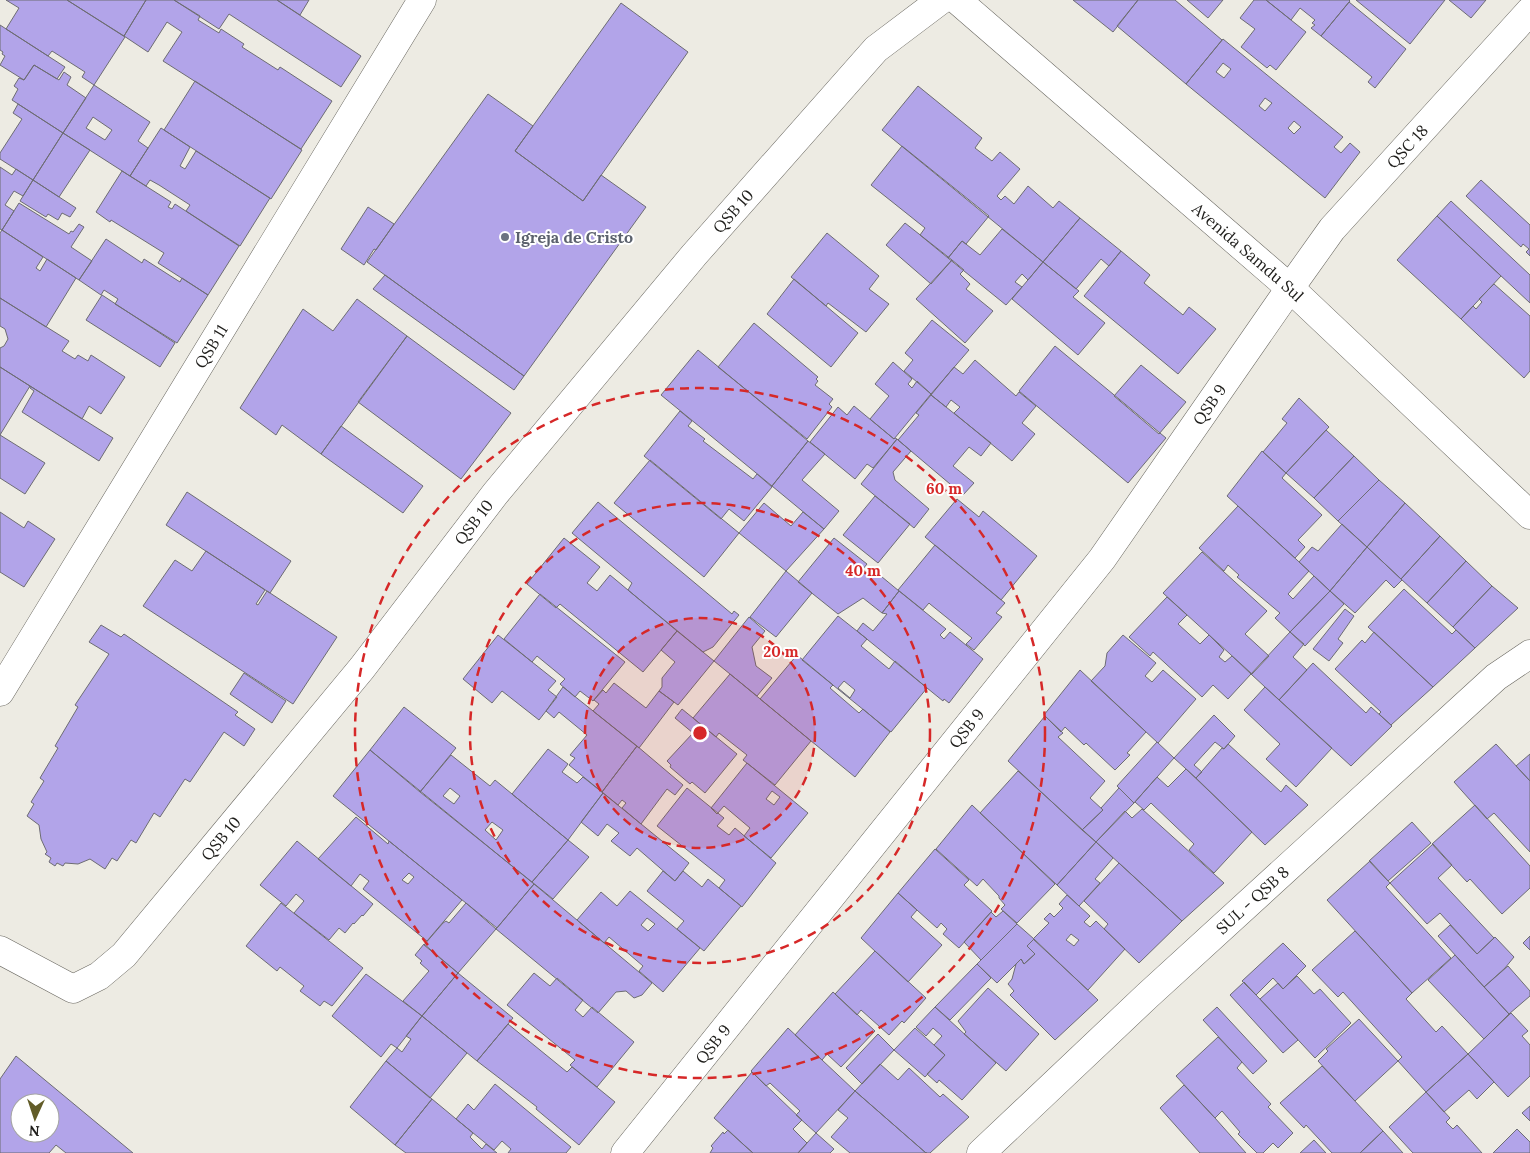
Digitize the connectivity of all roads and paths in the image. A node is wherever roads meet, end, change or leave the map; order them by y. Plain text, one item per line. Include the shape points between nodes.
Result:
1 (422, 0) edge
2 (941, 0) edge
3 (957, 0) edge
4 (1530, 11) edge
5 (1290, 288) junction
6 (1530, 515) edge
7 (1530, 654) edge
8 (0, 692) edge
9 (0, 950) edge
10 (625, 1153) edge
11 (981, 1153) edge

1 - 8 street, QSB 11
2 - 9 street, QSB 10 via 876,49 694,255 495,494 362,668 124,954 100,976 74,990
3 - 5 street, Avenida Samdu Sul
4 - 5 street, QSC 18 via 1332,229
5 - 6 street, Avenida Samdu Sul
5 - 10 street, QSB 9 via 1102,559
7 - 11 street, SUL - QSB 8 via 1496,677 1147,996

